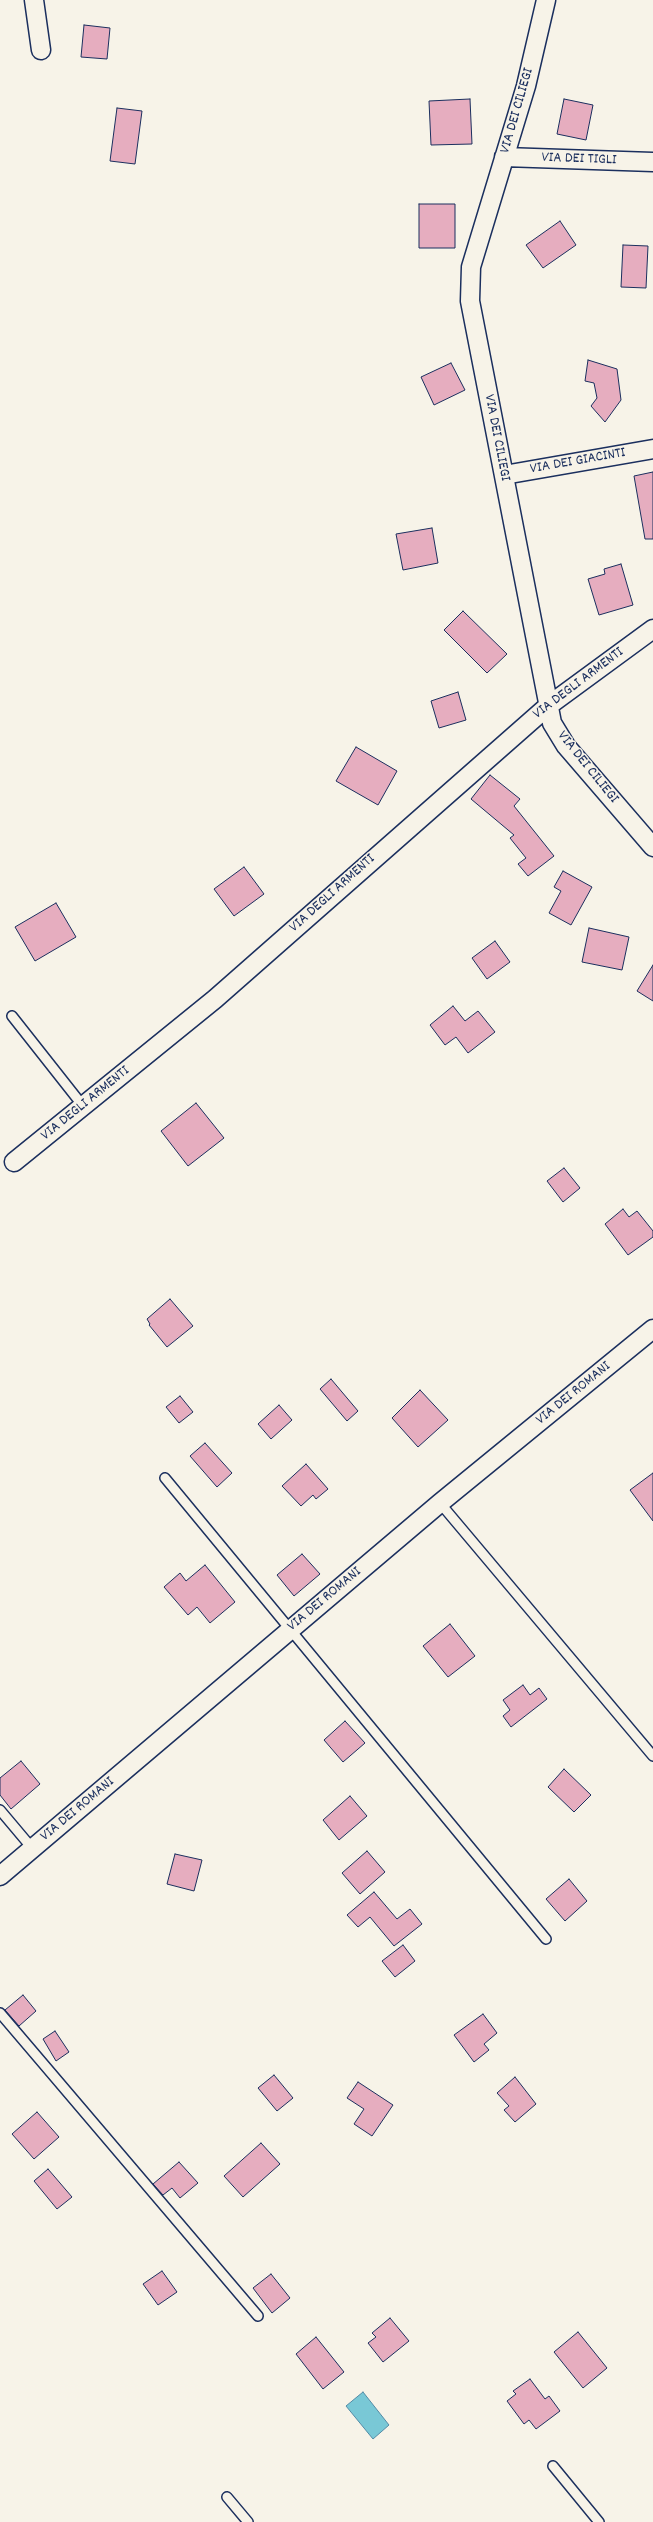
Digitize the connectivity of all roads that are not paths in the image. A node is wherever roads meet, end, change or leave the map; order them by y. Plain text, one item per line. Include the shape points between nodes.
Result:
1 (34, 0) edge
2 (546, 0) edge
3 (41, 50) dead end
4 (504, 157) junction
5 (653, 162) edge
6 (653, 449) edge
7 (504, 475) junction
8 (653, 629) edge
9 (548, 706) junction
10 (653, 847) edge
11 (12, 1016) dead end
12 (83, 1106) junction
13 (14, 1162) dead end
14 (653, 1330) edge
15 (165, 1478) dead end
16 (440, 1502) junction
17 (291, 1629) junction
18 (653, 1756) edge
19 (0, 1810) edge
20 (32, 1848) junction
21 (0, 1876) edge
22 (546, 1939) dead end
23 (0, 2013) edge
24 (258, 2316) dead end
25 (553, 2466) dead end
26 (227, 2497) dead end
27 (248, 2522) edge
28 (599, 2522) edge

1 - 3 street
2 - 4 street, VIA DEI CILIEGI via 526,86
4 - 5 street, VIA DEI TIGLI
4 - 7 street, VIA DEI CILIEGI via 473,261 469,284
6 - 7 street, VIA DEI GIACINTI
7 - 9 street, VIA DEI CILIEGI
8 - 9 street, VIA DEGLI ARMENTI
9 - 10 street, VIA DEI CILIEGI via 555,730 563,742
9 - 12 street, VIA DEGLI ARMENTI via 215,999
11 - 12 lane
12 - 13 street, VIA DEGLI ARMENTI
14 - 16 street, VIA DEI ROMANI
15 - 17 lane
16 - 17 street, VIA DEI ROMANI
16 - 18 lane
17 - 20 street, VIA DEI ROMANI
17 - 22 lane
19 - 20 lane
20 - 21 street, VIA DEI ROMANI
23 - 24 lane
25 - 28 lane
26 - 27 lane

